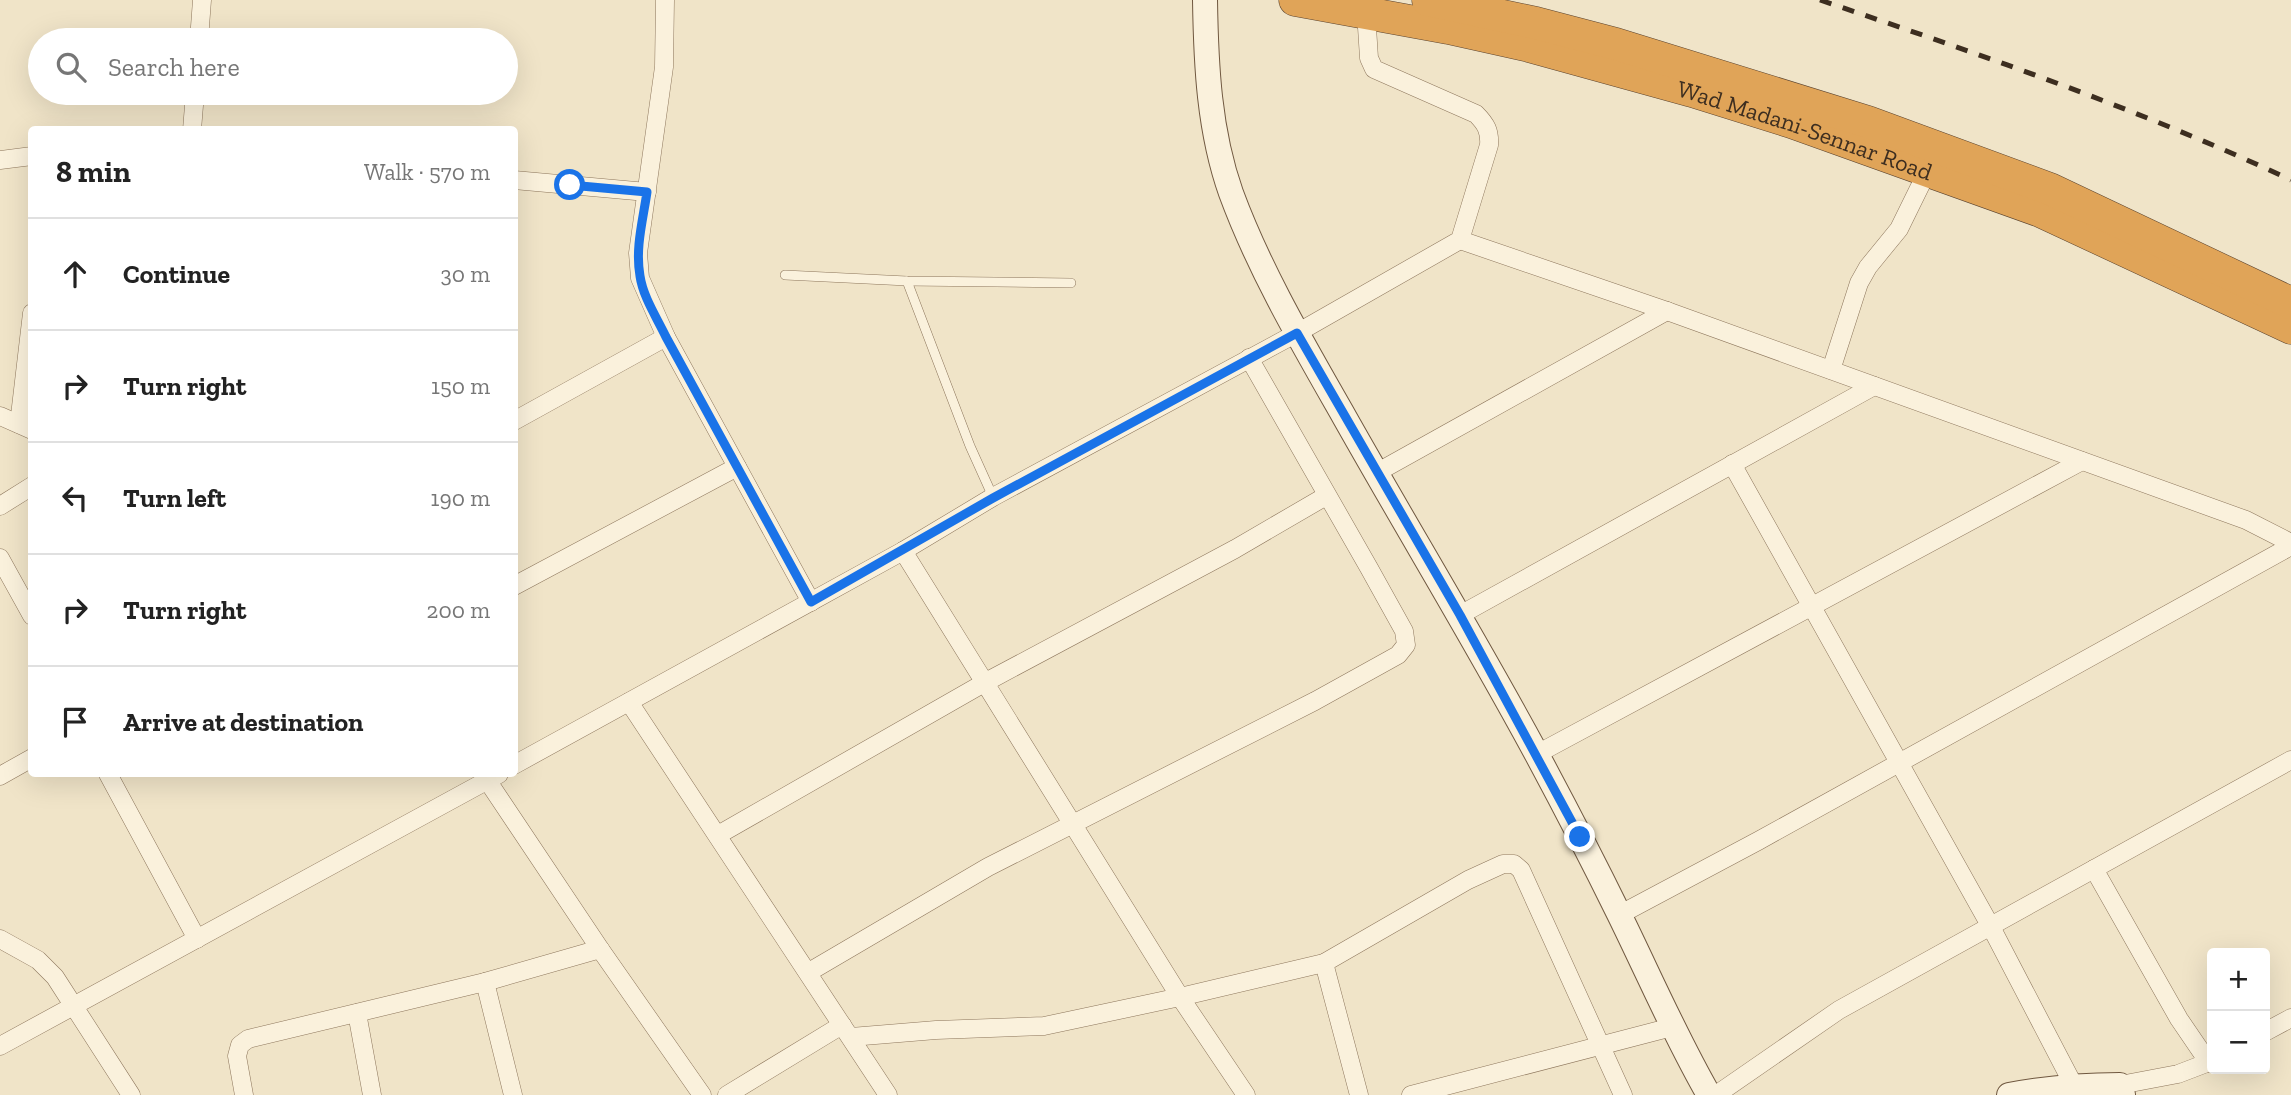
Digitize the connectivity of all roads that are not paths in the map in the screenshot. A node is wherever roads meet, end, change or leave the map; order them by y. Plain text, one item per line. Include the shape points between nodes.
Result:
1 (202, 0) edge
2 (665, 0) edge
3 (1205, 0) edge
4 (1295, 0) edge
5 (1427, 0) edge
6 (1366, 12) junction
7 (200, 28) edge
8 (194, 105) edge
9 (192, 126) edge
10 (28, 156) edge
11 (0, 160) edge
12 (1928, 170) junction
13 (518, 180) edge
14 (647, 192) junction
15 (1460, 240) junction
16 (785, 275) dead end
17 (907, 281) junction
18 (1071, 283) dead end
19 (2291, 303) edge
20 (1667, 311) junction
21 (2291, 328) edge
22 (1297, 333) junction
23 (666, 337) junction
24 (1249, 358) junction
25 (1831, 370) junction
26 (28, 378) edge
27 (1874, 386) junction
28 (0, 416) edge
29 (518, 419) edge
30 (25, 427) edge
31 (2082, 461) junction
32 (1732, 464) junction
33 (737, 467) junction
34 (1376, 473) junction
35 (28, 488) edge
36 (1326, 496) junction
37 (993, 498) junction
38 (0, 506) edge
39 (2291, 545) edge
40 (903, 551) junction
41 (0, 558) edge
42 (518, 584) edge
43 (811, 602) junction
44 (1811, 606) junction
45 (28, 609) edge
46 (1460, 615) junction
47 (984, 683) junction
48 (629, 702) junction
49 (1537, 754) junction
50 (28, 760) edge
51 (2291, 760) edge
52 (518, 763) edge
53 (1899, 763) junction
54 (0, 776) edge
55 (110, 777) edge
56 (488, 777) edge
57 (491, 777) edge
58 (1073, 822) junction
59 (718, 835) junction
60 (2094, 869) junction
61 (1619, 915) junction
62 (1992, 927) junction
63 (0, 939) edge
64 (197, 939) junction
65 (600, 949) junction
66 (1324, 962) junction
67 (808, 972) junction
68 (485, 982) junction
69 (1180, 997) junction
70 (74, 1007) junction
71 (357, 1013) junction
72 (2291, 1017) edge
73 (1672, 1027) junction
74 (2270, 1029) edge
75 (847, 1031) junction
76 (0, 1046) edge
77 (1601, 1047) junction
78 (2207, 1057) edge
79 (2207, 1063) edge
80 (2074, 1086) junction
81 (2122, 1090) edge
82 (131, 1095) edge
83 (244, 1095) edge
84 (372, 1095) edge
85 (513, 1095) edge
86 (702, 1095) edge
87 (727, 1095) edge
88 (888, 1095) edge
89 (1245, 1095) edge
90 (1359, 1095) edge
91 (1411, 1095) edge
92 (1623, 1095) edge
93 (1709, 1095) edge
94 (1716, 1095) edge
95 (2009, 1095) edge

1 - 7 street
2 - 14 street via 664,67
3 - 22 street via 1208,87 1231,192
4 - 6 highway, Wad Madani-Sennar Road
5 - 19 highway, Wad Madani-Sennar Road via 1616,44 1868,122 2050,189
6 - 12 highway, Wad Madani-Sennar Road via 1613,68
6 - 15 street via 1374,69 1476,114 1490,134
8 - 9 street
10 - 11 street
12 - 21 highway, Wad Madani-Sennar Road via 2040,211
12 - 25 street via 1899,229 1859,283
13 - 14 street
14 - 23 street via 638,253 640,278
15 - 20 street
15 - 22 street
16 - 17 lane
17 - 18 lane
17 - 37 lane
20 - 25 street
20 - 34 street
22 - 24 street
22 - 34 street
23 - 29 street
23 - 33 street
24 - 36 street
24 - 37 street
25 - 27 street
26 - 30 street
27 - 31 street
27 - 32 street
28 - 30 street
31 - 39 street via 2246,520
31 - 44 street
32 - 44 street
32 - 46 street
33 - 42 street
33 - 43 street
34 - 46 street
35 - 38 street
36 - 47 street
36 - 58 street via 1404,631 1406,645 1398,655 1314,701
37 - 40 street
39 - 53 street
40 - 43 street
40 - 47 street
41 - 45 street
43 - 48 street
44 - 49 street
44 - 53 street
46 - 49 street
47 - 58 street
47 - 59 street
48 - 52 street
48 - 59 street
49 - 61 street
50 - 54 street
51 - 60 street
53 - 61 street
53 - 62 street
55 - 64 street
56 - 64 street
57 - 65 street
58 - 67 street
58 - 69 street
59 - 67 street
60 - 62 street
60 - 78 street
61 - 73 street
62 - 80 street
62 - 94 street via 1839,1010
63 - 70 street via 38,960
64 - 70 street
65 - 68 street
65 - 86 street
66 - 69 street
66 - 77 street via 1468,880 1503,864 1514,864 1521,870
66 - 90 street
67 - 75 street
68 - 71 street
68 - 85 street
69 - 75 street via 1044,1026
69 - 89 street
70 - 76 street
70 - 82 street
71 - 83 street via 248,1039 237,1056
71 - 84 street
72 - 74 street
73 - 77 street
73 - 93 street
75 - 87 street
75 - 88 street
77 - 91 street
77 - 92 street
79 - 81 street
80 - 81 street
80 - 95 street

